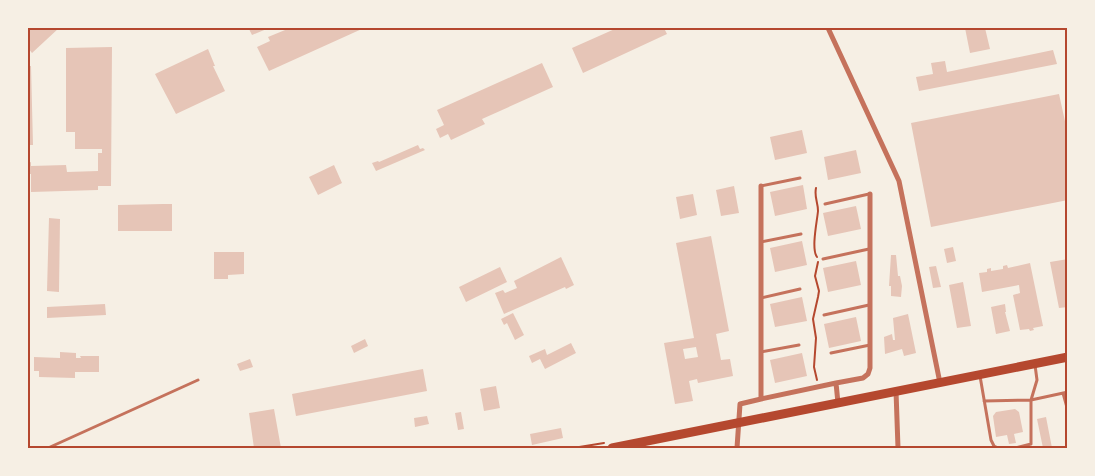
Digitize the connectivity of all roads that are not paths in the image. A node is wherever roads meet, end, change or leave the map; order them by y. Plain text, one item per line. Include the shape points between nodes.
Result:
1 (828, 28) edge
2 (800, 178) dead end
3 (761, 186) joint
4 (870, 194) joint
5 (825, 204) dead end
6 (801, 234) dead end
7 (762, 242) junction
8 (870, 249) junction
9 (823, 259) dead end
10 (800, 289) dead end
11 (761, 298) junction
12 (870, 305) junction
13 (824, 314) dead end
14 (799, 345) dead end
15 (870, 345) junction
16 (761, 352) junction
17 (831, 353) dead end
18 (1068, 357) edge
19 (1035, 364) junction
20 (980, 375) junction
21 (198, 380) dead end
22 (836, 383) junction
23 (940, 383) junction
24 (896, 392) junction
25 (1065, 392) edge
26 (761, 399) junction
27 (1031, 400) junction
28 (984, 401) junction
29 (838, 403) junction
30 (1068, 411) edge
31 (738, 423) junction
32 (625, 447) edge
33 (48, 448) edge
34 (612, 448) edge
35 (737, 448) edge
36 (898, 448) edge
37 (998, 448) edge
38 (1015, 448) edge

1 - 23 street via 899,181
2 - 3 lane
3 - 7 street
4 - 5 lane
4 - 8 street
6 - 7 lane
7 - 11 street
8 - 9 lane
8 - 12 street
10 - 11 lane
11 - 16 street
12 - 13 lane
12 - 15 street
14 - 16 lane
15 - 17 lane
15 - 22 street via 868,374
16 - 26 street
18 - 19 main road
19 - 20 main road
19 - 27 lane via 1037,380
20 - 23 main road
20 - 28 lane
21 - 33 lane
22 - 26 street
22 - 29 street
23 - 24 main road
24 - 29 main road
24 - 36 street
25 - 27 lane
25 - 30 lane
26 - 31 street via 740,404
27 - 28 lane
27 - 38 lane via 1031,444
28 - 37 lane via 991,440
29 - 31 main road
31 - 32 main road
31 - 35 street
32 - 34 main road

